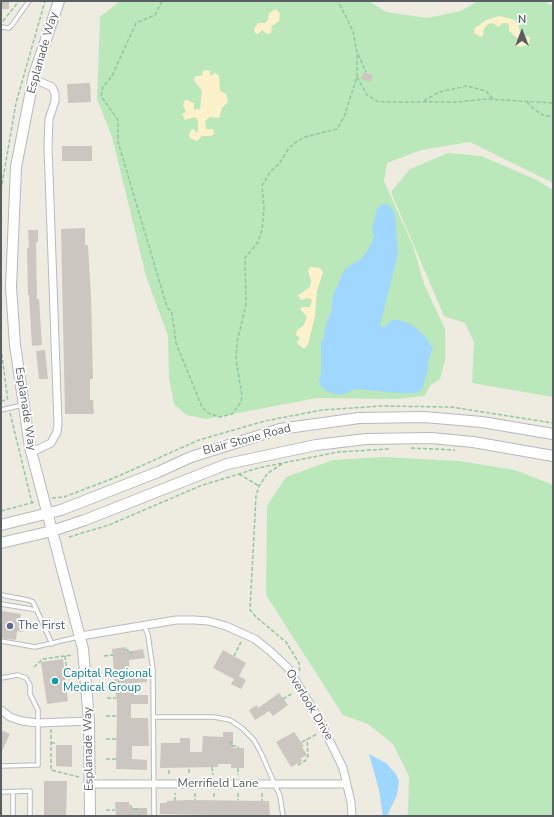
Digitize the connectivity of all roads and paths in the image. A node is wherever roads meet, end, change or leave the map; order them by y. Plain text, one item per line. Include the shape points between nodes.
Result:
1 (19, 1) edge
2 (29, 1) edge
3 (59, 1) edge
4 (162, 1) edge
5 (338, 1) edge
6 (1, 20) edge
7 (1, 27) edge
8 (357, 53) junction
9 (366, 72) dead end
10 (357, 77) junction
11 (34, 78) junction
12 (363, 80) dead end
13 (361, 84) junction
14 (494, 100) junction
15 (422, 101) junction
16 (527, 102) junction
17 (553, 103) edge
18 (553, 117) edge
19 (1, 348) edge
20 (8, 400) junction
21 (1, 401) edge
22 (25, 405) junction
23 (9, 408) junction
24 (1, 410) edge
25 (553, 434) edge
26 (395, 448) dead end
27 (409, 448) dead end
28 (460, 450) dead end
29 (32, 452) junction
30 (553, 456) edge
31 (283, 463) junction
32 (239, 474) junction
33 (259, 486) junction
34 (32, 503) dead end
35 (48, 514) junction
36 (1, 525) edge
37 (52, 531) junction
38 (69, 537) dead end
39 (1, 543) edge
40 (1, 595) edge
41 (1, 604) edge
42 (37, 610) junction
43 (144, 625) junction
44 (81, 636) junction
45 (1, 641) edge
46 (241, 642) dead end
47 (52, 644) junction
48 (126, 650) dead end
49 (135, 652) dead end
50 (72, 655) dead end
51 (113, 655) dead end
52 (65, 656) junction
53 (104, 656) dead end
54 (234, 656) dead end
55 (34, 667) dead end
56 (115, 674) dead end
57 (106, 675) dead end
58 (301, 676) dead end
59 (1, 678) edge
60 (68, 680) dead end
61 (293, 693) dead end
62 (107, 698) dead end
63 (116, 698) dead end
64 (283, 699) dead end
65 (1, 710) edge
66 (106, 716) dead end
67 (117, 716) dead end
68 (154, 717) junction
69 (89, 721) junction
70 (38, 723) junction
71 (51, 729) dead end
72 (316, 734) dead end
73 (106, 739) dead end
74 (116, 739) dead end
75 (307, 740) junction
76 (231, 741) dead end
77 (302, 742) dead end
78 (51, 743) junction
79 (57, 743) dead end
80 (238, 748) dead end
81 (106, 759) dead end
82 (116, 759) dead end
83 (298, 765) dead end
84 (1, 766) edge
85 (212, 767) dead end
86 (169, 768) dead end
87 (238, 768) dead end
88 (189, 769) dead end
89 (169, 774) dead end
90 (189, 775) dead end
91 (213, 775) dead end
92 (238, 775) dead end
93 (80, 777) dead end
94 (90, 784) junction
95 (154, 784) junction
96 (274, 784) junction
97 (346, 784) junction
98 (1, 792) edge
99 (13, 792) junction
100 (175, 793) dead end
101 (195, 793) dead end
102 (214, 793) dead end
103 (238, 793) dead end
104 (262, 793) dead end
105 (214, 799) dead end
106 (195, 800) dead end
107 (238, 800) dead end
108 (175, 801) dead end
109 (262, 801) dead end
110 (130, 806) dead end
111 (138, 809) dead end
112 (106, 810) dead end
113 (115, 810) dead end
114 (13, 816) edge
115 (30, 816) edge
116 (90, 816) edge
117 (154, 816) edge
118 (284, 816) edge
119 (352, 816) edge

1 - 6 path via 4,21
2 - 7 lane via 9,28
3 - 11 street, Esplanade Way
4 - 10 path via 154,15 136,23 112,76 103,87 101,96 118,120 118,142 168,307 172,313 176,343 202,406 214,416 232,414 241,402 236,360 237,342 246,305 245,258 258,242 262,230 262,186 270,172 296,142 337,129 344,117
5 - 8 path via 353,31
8 - 9 path
8 - 10 path
10 - 13 path
11 - 22 street, Esplanade Way via 16,167 12,233 11,287 15,344
11 - 29 street via 52,87 55,94 49,119 48,146 58,424 51,443
12 - 13 path
13 - 15 path via 367,95 377,101
14 - 15 path
14 - 15 path via 486,91 458,86
14 - 16 path
16 - 17 path
16 - 18 path via 538,112
19 - 20 path
20 - 21 path
20 - 23 path
22 - 23 lane
22 - 29 street, Esplanade Way
23 - 24 lane
23 - 34 path
25 - 35 street, Blair Stone Road via 482,422 424,417 359,418 280,429 191,457
26 - 31 path via 338,452
27 - 28 path
29 - 35 street, Esplanade Way
30 - 37 street, Blair Stone Road via 473,442 431,438 366,439 316,445 226,464
31 - 32 path
31 - 33 path via 268,474
32 - 33 path
32 - 38 path via 200,486 109,525
33 - 58 path via 256,496 250,610 286,642 299,663
35 - 36 street, Blair Stone Road
35 - 37 street, Esplanade Way
37 - 39 street, Blair Stone Road
37 - 44 street, Esplanade Way
40 - 42 lane via 33,602
41 - 42 lane
42 - 47 lane
43 - 44 street, Overlook Drive
43 - 68 lane via 153,670
43 - 97 street, Overlook Drive via 176,620 208,621 255,639 288,668 334,747 343,768
44 - 47 lane
44 - 69 street, Esplanade Way via 87,675
45 - 47 lane via 35,647
46 - 54 path
48 - 49 path
50 - 52 path
51 - 53 path
52 - 55 path via 43,659
52 - 60 path
56 - 57 path
59 - 70 lane via 18,675 26,678 38,710
61 - 64 path
62 - 63 path
65 - 70 street via 10,717
66 - 67 path
68 - 95 lane
68 - 96 lane via 207,716 230,720 254,740
69 - 70 street
69 - 94 street, Esplanade Way
70 - 84 lane via 38,765
71 - 78 path
72 - 75 path
73 - 74 path
75 - 77 path
75 - 83 path via 308,756
76 - 80 path via 231,746
78 - 79 path
78 - 93 path via 51,770
81 - 82 path
85 - 91 path
86 - 89 path
87 - 92 path
88 - 90 path
94 - 95 street, Merrifield Lane
94 - 116 street, Esplanade Way
95 - 96 street, Merrifield Lane
95 - 117 lane
96 - 97 street, Merrifield Lane
96 - 118 lane via 280,796
97 - 119 street, Overlook Drive
98 - 99 lane
99 - 114 lane
99 - 115 lane via 30,791
100 - 108 path
101 - 106 path
102 - 105 path
103 - 107 path
104 - 109 path
110 - 111 path via 132,809
112 - 113 path

